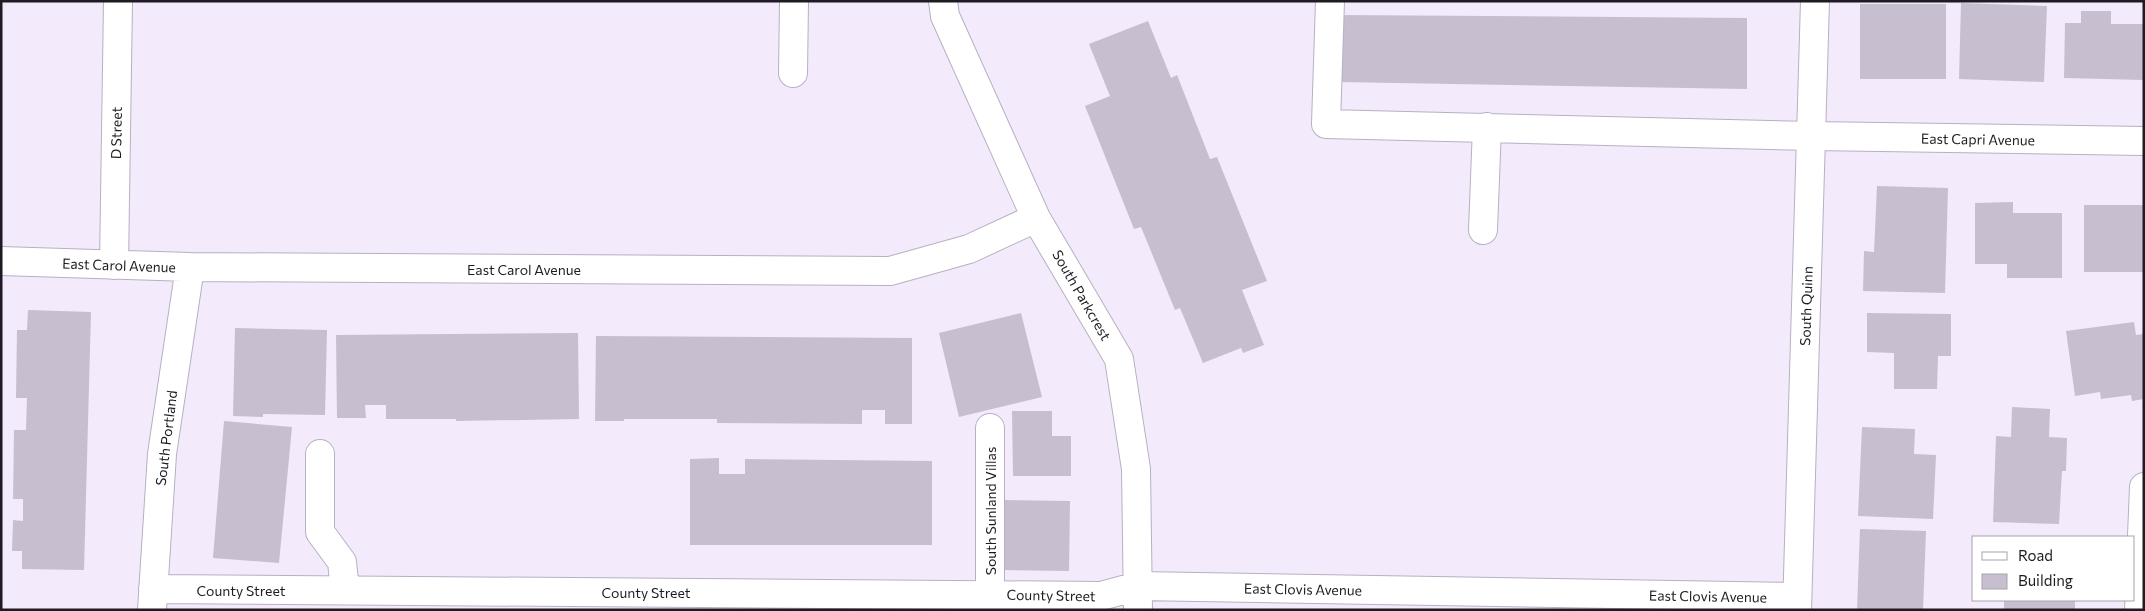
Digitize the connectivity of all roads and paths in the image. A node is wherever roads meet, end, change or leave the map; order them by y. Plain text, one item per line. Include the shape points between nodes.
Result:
1 (118, 1) edge
2 (794, 1) edge
3 (943, 1) edge
4 (1330, 1) edge
5 (1814, 1) edge
6 (793, 73) dead end
7 (1487, 127) junction
8 (1812, 136) junction
9 (2144, 141) edge
10 (1036, 218) junction
11 (1483, 230) dead end
12 (1, 261) edge
13 (114, 265) junction
14 (190, 267) junction
15 (990, 428) dead end
16 (320, 454) dead end
17 (2144, 487) edge
18 (345, 590) junction
19 (990, 595) junction
20 (1138, 598) edge
21 (152, 600) edge
22 (1469, 601) edge
23 (1797, 603) edge
24 (2139, 610) edge

1 - 13 street, D Street
2 - 6 street
3 - 10 street, South Parkcrest via 945,16
4 - 7 street, East Capri Avenue via 1326,124
5 - 8 street, South Quinn
7 - 8 street, East Capri Avenue
7 - 11 street
8 - 9 street, East Capri Avenue
8 - 23 street, South Quinn
10 - 14 street, East Carol Avenue via 969,249 890,271
10 - 20 street, South Parkcrest via 1119,359 1136,469
12 - 13 street, East Carol Avenue
13 - 14 street, East Carol Avenue
14 - 21 street, South Portland via 162,454
15 - 19 street, South Sunland Villas
16 - 18 street via 320,532 342,562
17 - 24 street
18 - 19 street, County Street
18 - 21 street, County Street
19 - 20 street, County Street
20 - 22 street, East Clovis Avenue
22 - 23 street, East Clovis Avenue

